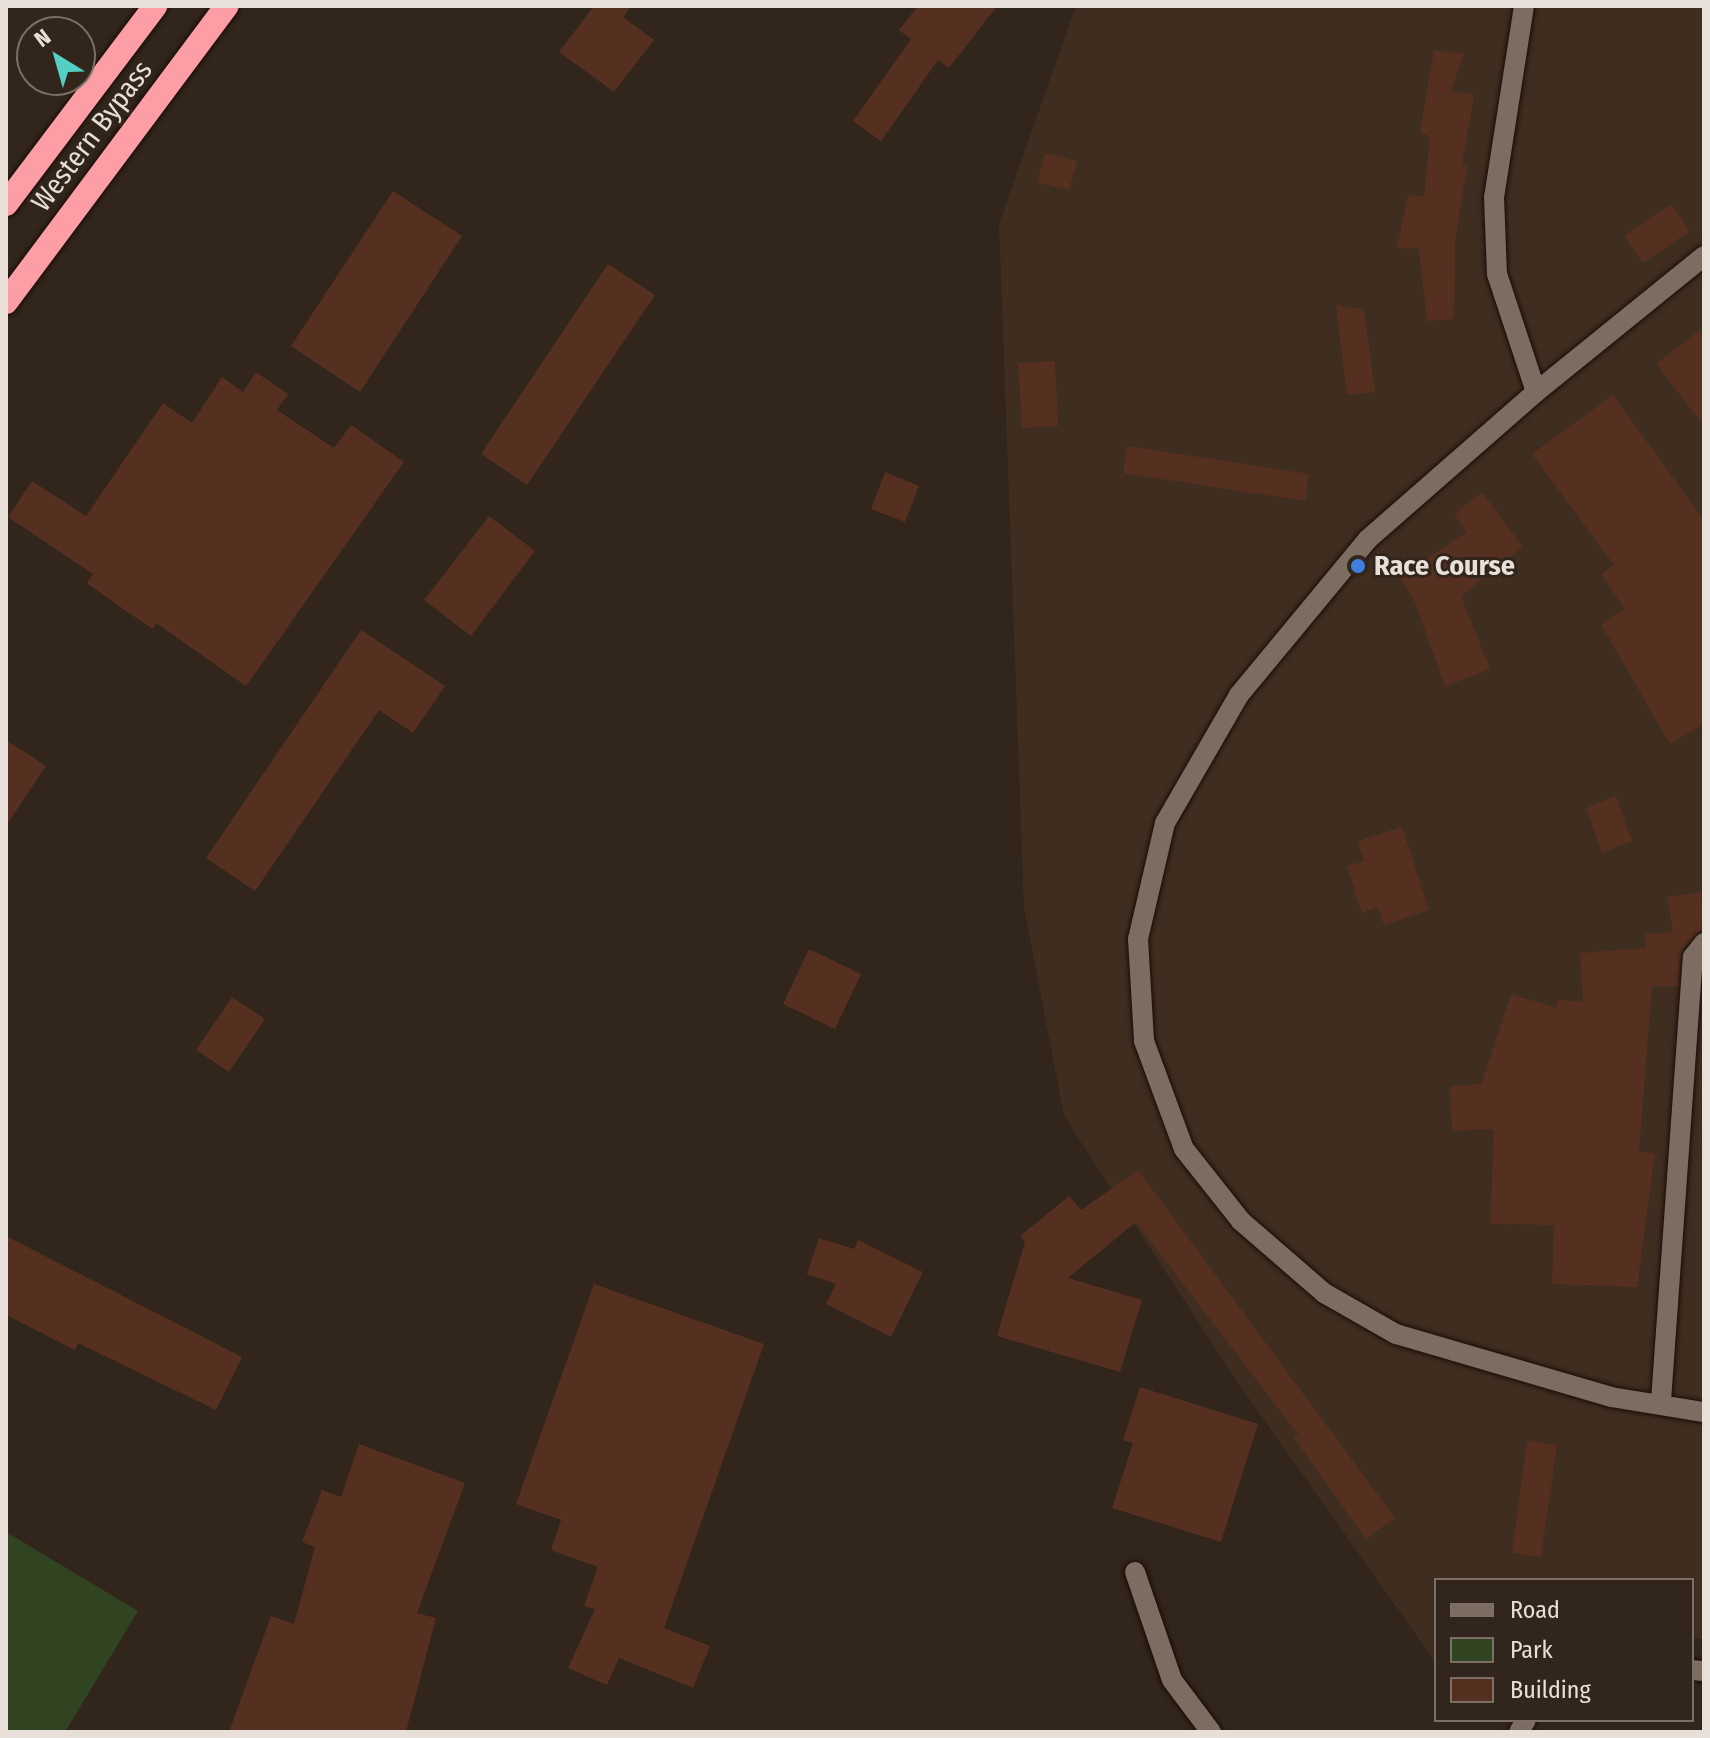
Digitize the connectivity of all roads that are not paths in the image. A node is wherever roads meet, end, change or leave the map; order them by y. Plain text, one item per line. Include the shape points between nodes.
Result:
1 (155, 6) edge
2 (227, 6) edge
3 (1524, 6) edge
4 (6, 204) edge
5 (1704, 256) edge
6 (6, 302) edge
7 (1536, 392) junction
8 (1704, 943) edge
9 (1661, 1401) junction
10 (1704, 1412) edge
11 (1135, 1572) dead end
12 (1211, 1732) edge

1 - 4 highway, Western Bypass
2 - 6 highway, Western Bypass
3 - 7 street via 1494,197 1497,274
5 - 7 street
7 - 9 street via 1368,539 1239,695 1165,823 1138,939 1144,1041 1184,1149 1241,1221 1324,1293 1396,1334 1611,1397
8 - 9 street via 1693,957
9 - 10 street
11 - 12 street via 1172,1680

